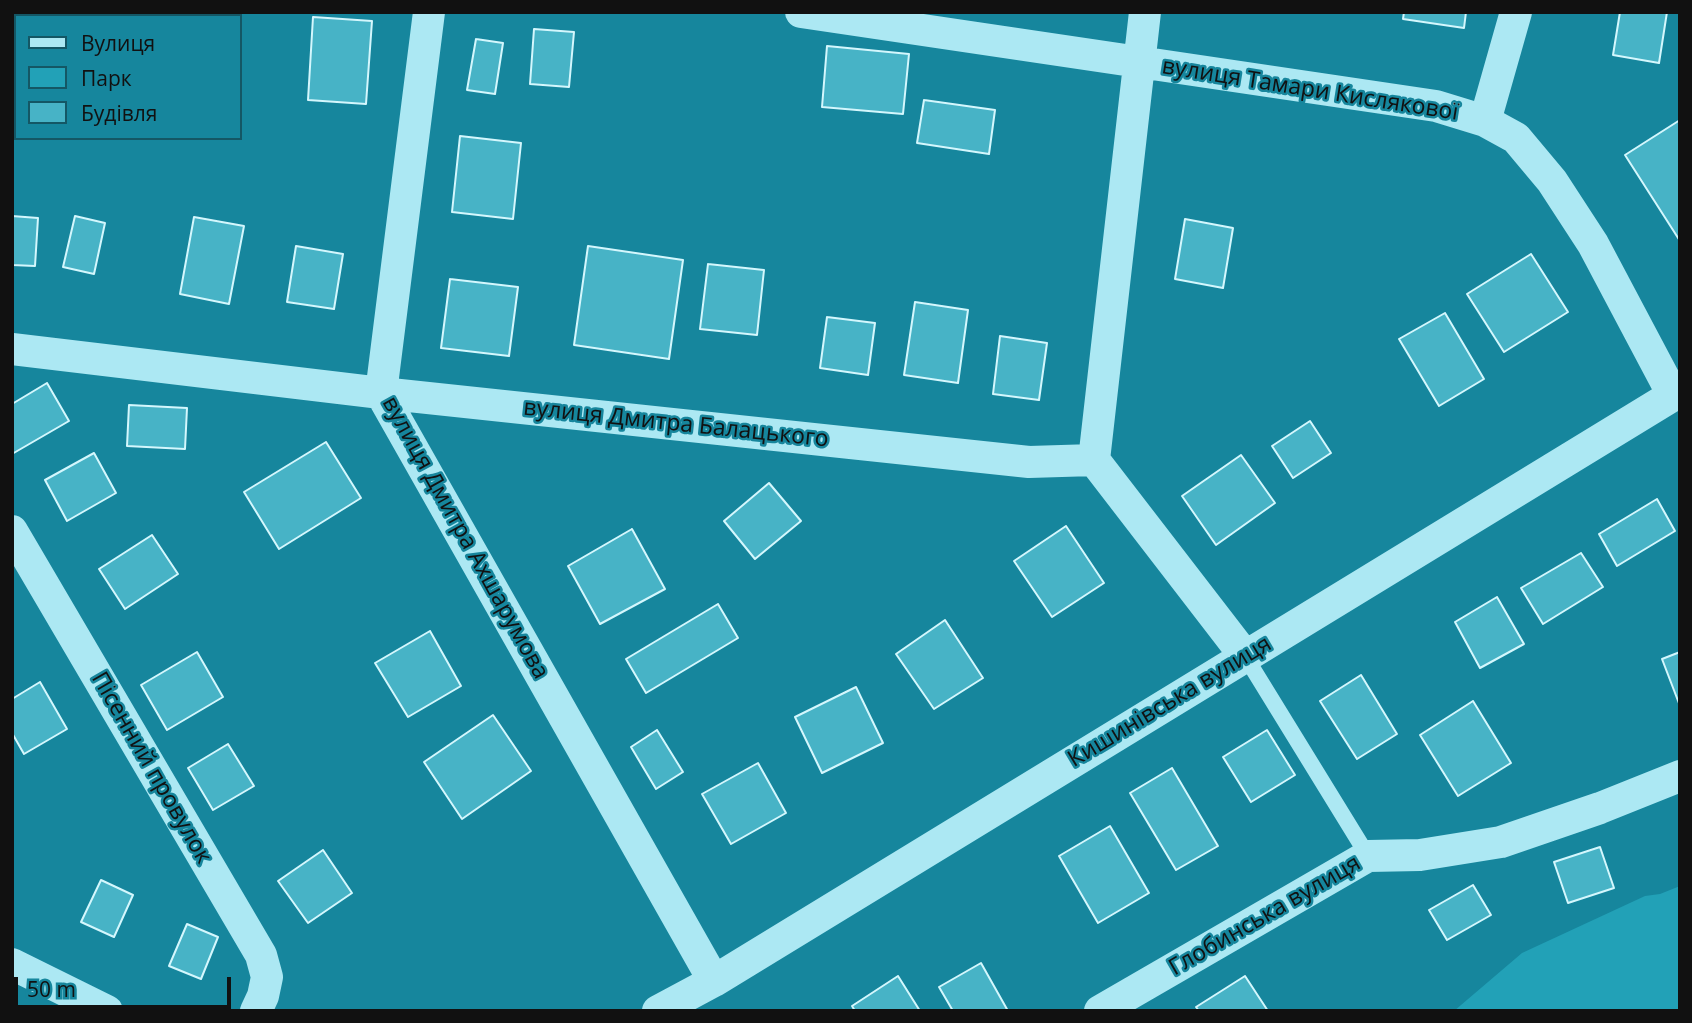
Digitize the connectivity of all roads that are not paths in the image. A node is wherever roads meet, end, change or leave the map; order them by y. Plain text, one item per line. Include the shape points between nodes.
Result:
1 (429, 12) edge
2 (801, 12) edge
3 (1145, 12) edge
4 (1516, 12) edge
5 (1138, 61) junction
6 (1485, 121) junction
7 (12, 349) edge
8 (381, 393) junction
9 (1676, 393) edge
10 (1094, 460) junction
11 (12, 531) edge
12 (1245, 656) junction
13 (1680, 776) edge
14 (1368, 856) junction
15 (12, 964) edge
16 (714, 981) junction
17 (107, 1011) edge
18 (256, 1011) edge
19 (658, 1011) edge
20 (1100, 1011) edge

1 - 8 street, вулиця Дмитра Ахшарумова
2 - 5 street, вулиця Тамари Кислякової
3 - 5 street
4 - 6 street
5 - 6 street, вулиця Тамари Кислякової via 1436,107
5 - 10 street
6 - 9 street, вулиця Тамари Кислякової via 1516,138 1552,181 1593,244
7 - 8 street, вулиця Дмитра Балацького
8 - 10 street, вулиця Дмитра Балацького via 1029,461
8 - 16 street, вулиця Дмитра Ахшарумова
9 - 12 street, Кишинівська вулиця
10 - 12 street
11 - 18 street, Пісенний провулок via 261,955 267,977
12 - 14 lane
12 - 16 street, Кишинівська вулиця
13 - 14 street, Глобинська вулиця via 1501,842 1420,855
14 - 20 street, Глобинська вулиця
15 - 17 street
16 - 19 street, Кишинівська вулиця

